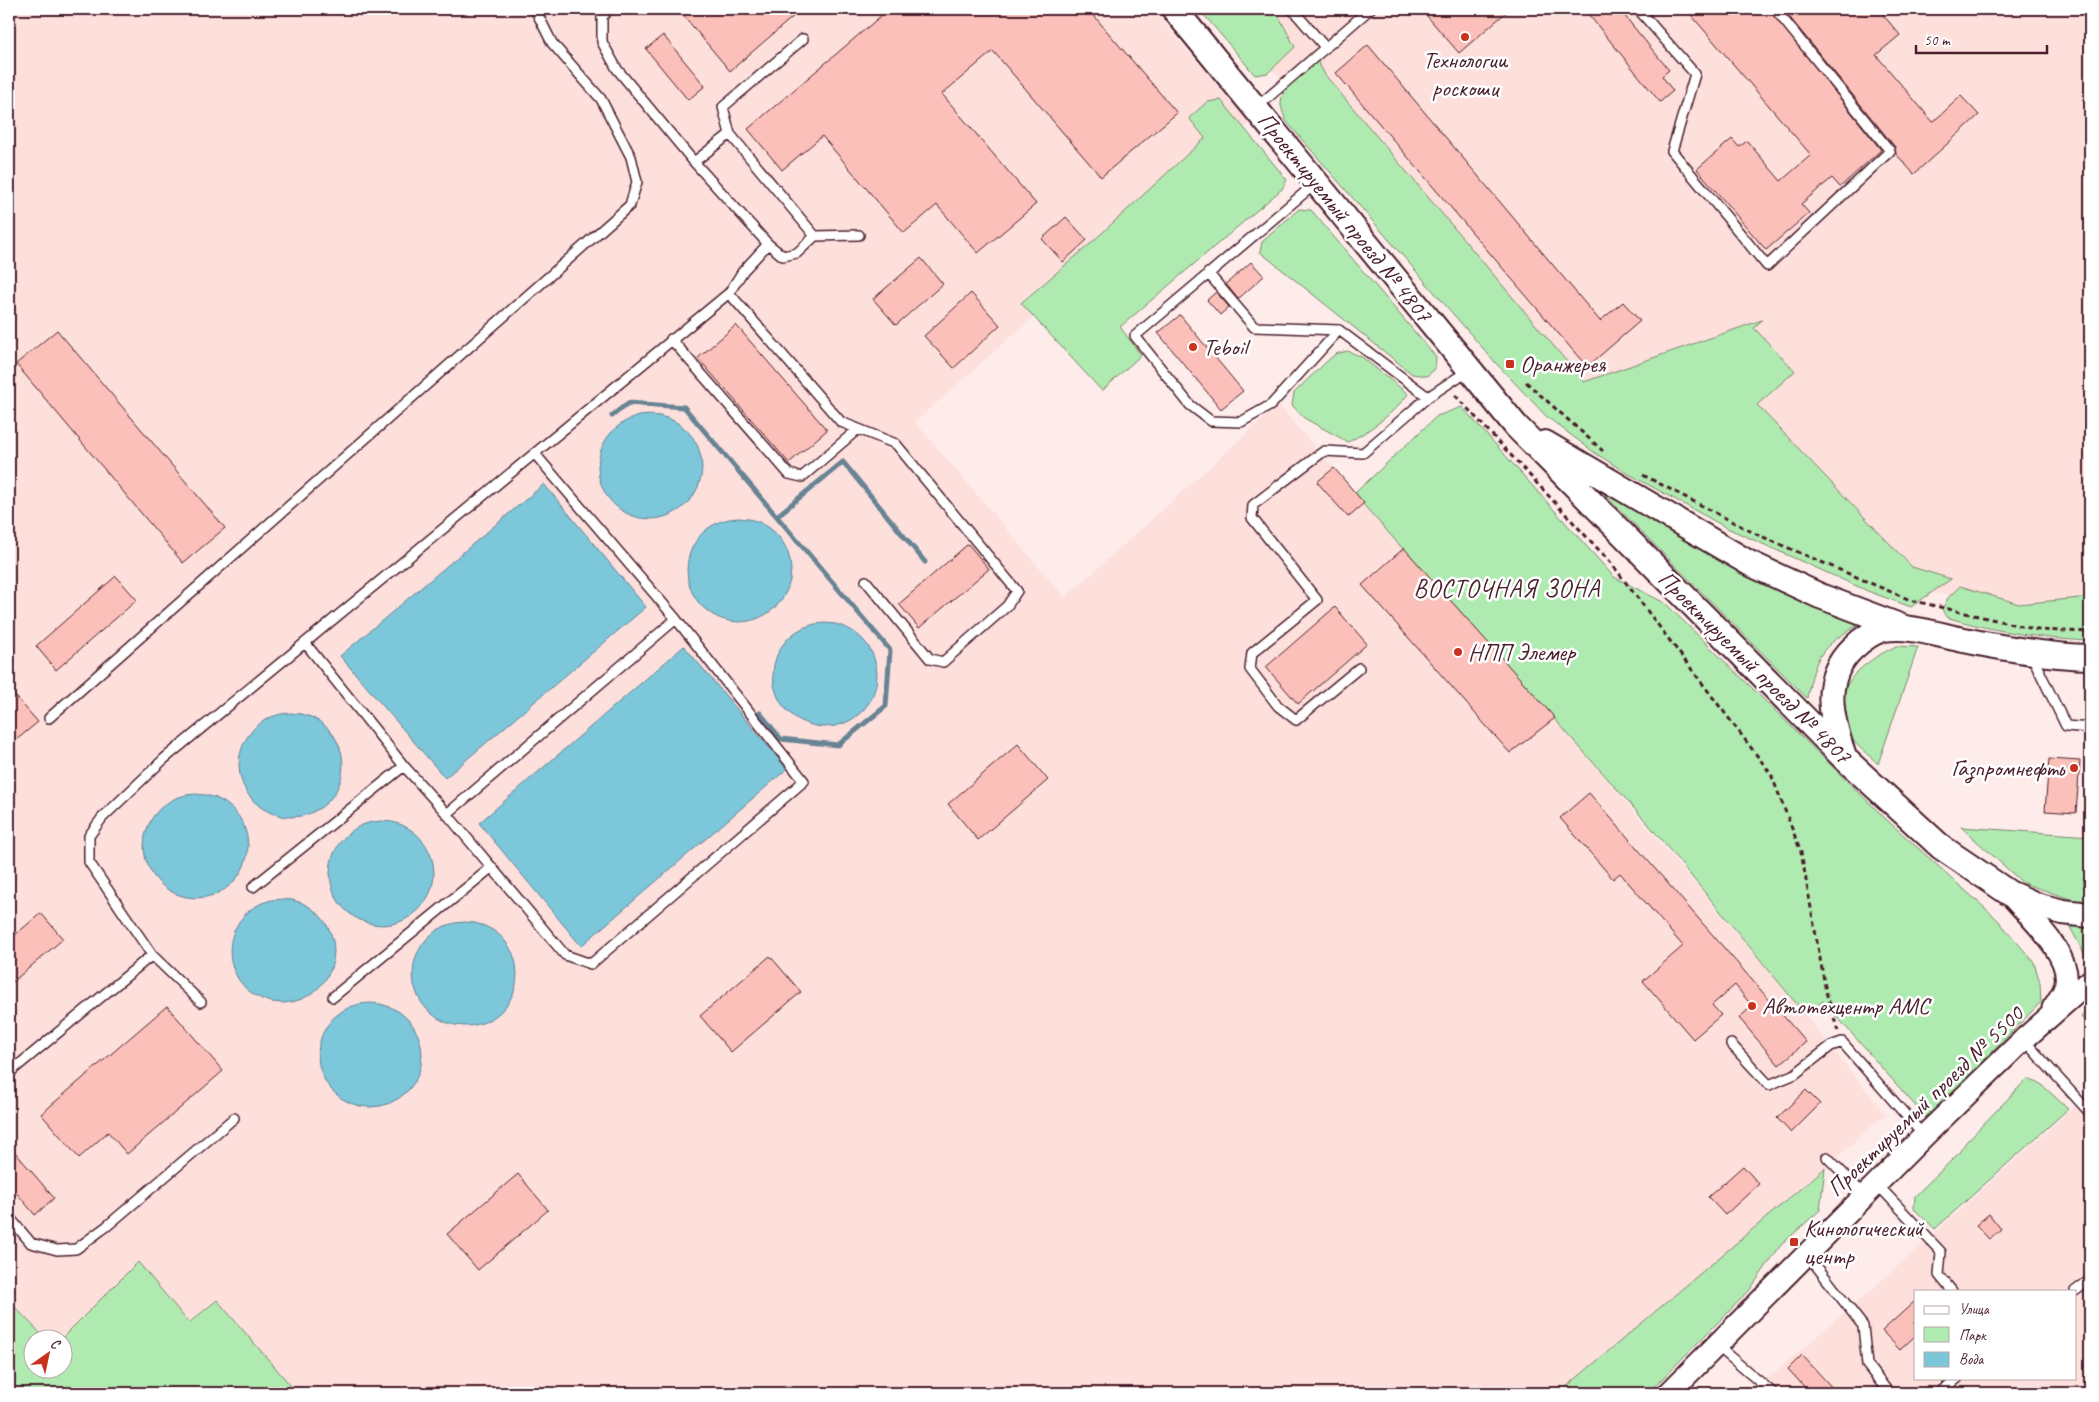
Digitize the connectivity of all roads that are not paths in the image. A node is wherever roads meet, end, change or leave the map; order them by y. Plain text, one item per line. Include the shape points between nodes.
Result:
1 (535, 9) edge
2 (609, 9) edge
3 (1174, 9) edge
4 (1292, 9) edge
5 (1370, 9) edge
6 (1638, 9) edge
7 (1775, 9) edge
8 (803, 39) dead end
9 (1325, 47) junction
10 (1255, 108) junction
11 (730, 134) junction
12 (694, 162) junction
13 (1316, 182) junction
14 (859, 235) dead end
15 (815, 236) junction
16 (768, 244) junction
17 (1208, 274) junction
18 (729, 293) junction
19 (1338, 330) junction
20 (671, 339) junction
21 (1469, 369) junction
22 (1428, 397) junction
23 (1516, 426) junction
24 (858, 429) junction
25 (535, 454) junction
26 (866, 581) dead end
27 (676, 620) junction
28 (1905, 628) junction
29 (306, 644) junction
30 (2030, 652) junction
31 (2090, 657) edge
32 (1359, 668) dead end
33 (50, 718) dead end
34 (2090, 728) edge
35 (1844, 758) junction
36 (404, 766) junction
37 (447, 814) junction
38 (492, 868) junction
39 (253, 887) dead end
40 (2009, 893) junction
41 (2090, 915) edge
42 (152, 955) junction
43 (2090, 981) edge
44 (333, 998) dead end
45 (201, 1002) dead end
46 (2048, 1017) junction
47 (2023, 1040) junction
48 (1731, 1044) dead end
49 (9, 1073) edge
50 (2090, 1113) edge
51 (234, 1118) dead end
52 (1924, 1136) junction
53 (1827, 1157) dead end
54 (1871, 1190) junction
55 (9, 1217) edge
56 (1807, 1254) junction
57 (2090, 1280) edge
58 (1951, 1290) edge
59 (2076, 1290) edge
60 (1715, 1345) junction
61 (1955, 1380) edge
62 (1669, 1393) edge
63 (1773, 1393) edge
64 (1889, 1393) edge
65 (1939, 1393) edge

1 - 33 lane via 552,43 601,99 631,157 637,182 630,204
2 - 12 lane via 602,17 602,42 617,68
3 - 10 main road, Проектируемый проезд № 4807
4 - 9 lane
5 - 9 lane
6 - 7 lane via 1696,74 1672,150 1767,266 1890,151
8 - 11 lane via 723,108
9 - 10 lane
10 - 13 main road, Проектируемый проезд № 4807
11 - 12 lane
11 - 15 lane
12 - 16 lane
13 - 17 lane
13 - 21 main road, Проектируемый проезд № 4807
14 - 15 lane
15 - 16 lane via 797,253 783,256
16 - 18 lane via 743,271
17 - 19 lane via 1254,327
17 - 19 lane via 1134,336 1190,405 1211,421 1241,422 1271,405
18 - 20 lane
18 - 24 lane via 841,422
19 - 22 lane
20 - 24 lane via 789,474 802,476
20 - 25 lane
21 - 22 lane
21 - 23 main road, Проектируемый проезд № 4807
22 - 32 lane via 1363,453 1324,451 1253,505 1252,518 1317,600 1252,653 1250,669 1278,706 1296,720
23 - 28 main road, Проектируемый проезд № 4807 via 1749,564 1820,596
23 - 35 main road, Проектируемый проезд № 4807
24 - 26 lane via 896,444 1017,591 1007,606 943,662 930,659
25 - 27 lane
25 - 29 lane
27 - 37 lane
27 - 38 lane via 804,781 591,964 565,955
28 - 30 main road
28 - 35 main road via 1884,629 1861,640 1834,674 1830,700
29 - 36 lane
29 - 42 lane via 164,759 102,818 89,836 89,862
30 - 31 main road
30 - 34 lane via 2066,726
35 - 40 main road, Проектируемый проезд № 4807 via 1941,847
36 - 37 lane
36 - 39 lane
37 - 38 lane
38 - 44 lane
40 - 41 main road, Проектируемый проезд № 4807 via 2039,906
40 - 46 street, Проектируемый проезд № 5500 via 2051,942 2062,960 2065,987
42 - 45 lane
42 - 49 lane
43 - 46 street, Проектируемый проезд № 5500
46 - 47 street, Проектируемый проезд № 5500
47 - 50 lane
47 - 52 street, Проектируемый проезд № 5500
48 - 52 lane via 1769,1085 1795,1074 1831,1046 1842,1042
51 - 55 lane via 76,1249 57,1250 31,1243
52 - 54 street, Проектируемый проезд № 5500
53 - 54 lane
54 - 56 street, Проектируемый проезд № 5500
54 - 58 lane via 1941,1252 1939,1275
56 - 60 street, Проектируемый проезд № 5500
56 - 64 lane via 1863,1326 1867,1365
57 - 59 lane
60 - 62 street, Проектируемый проезд № 5500
60 - 63 lane
61 - 65 lane

